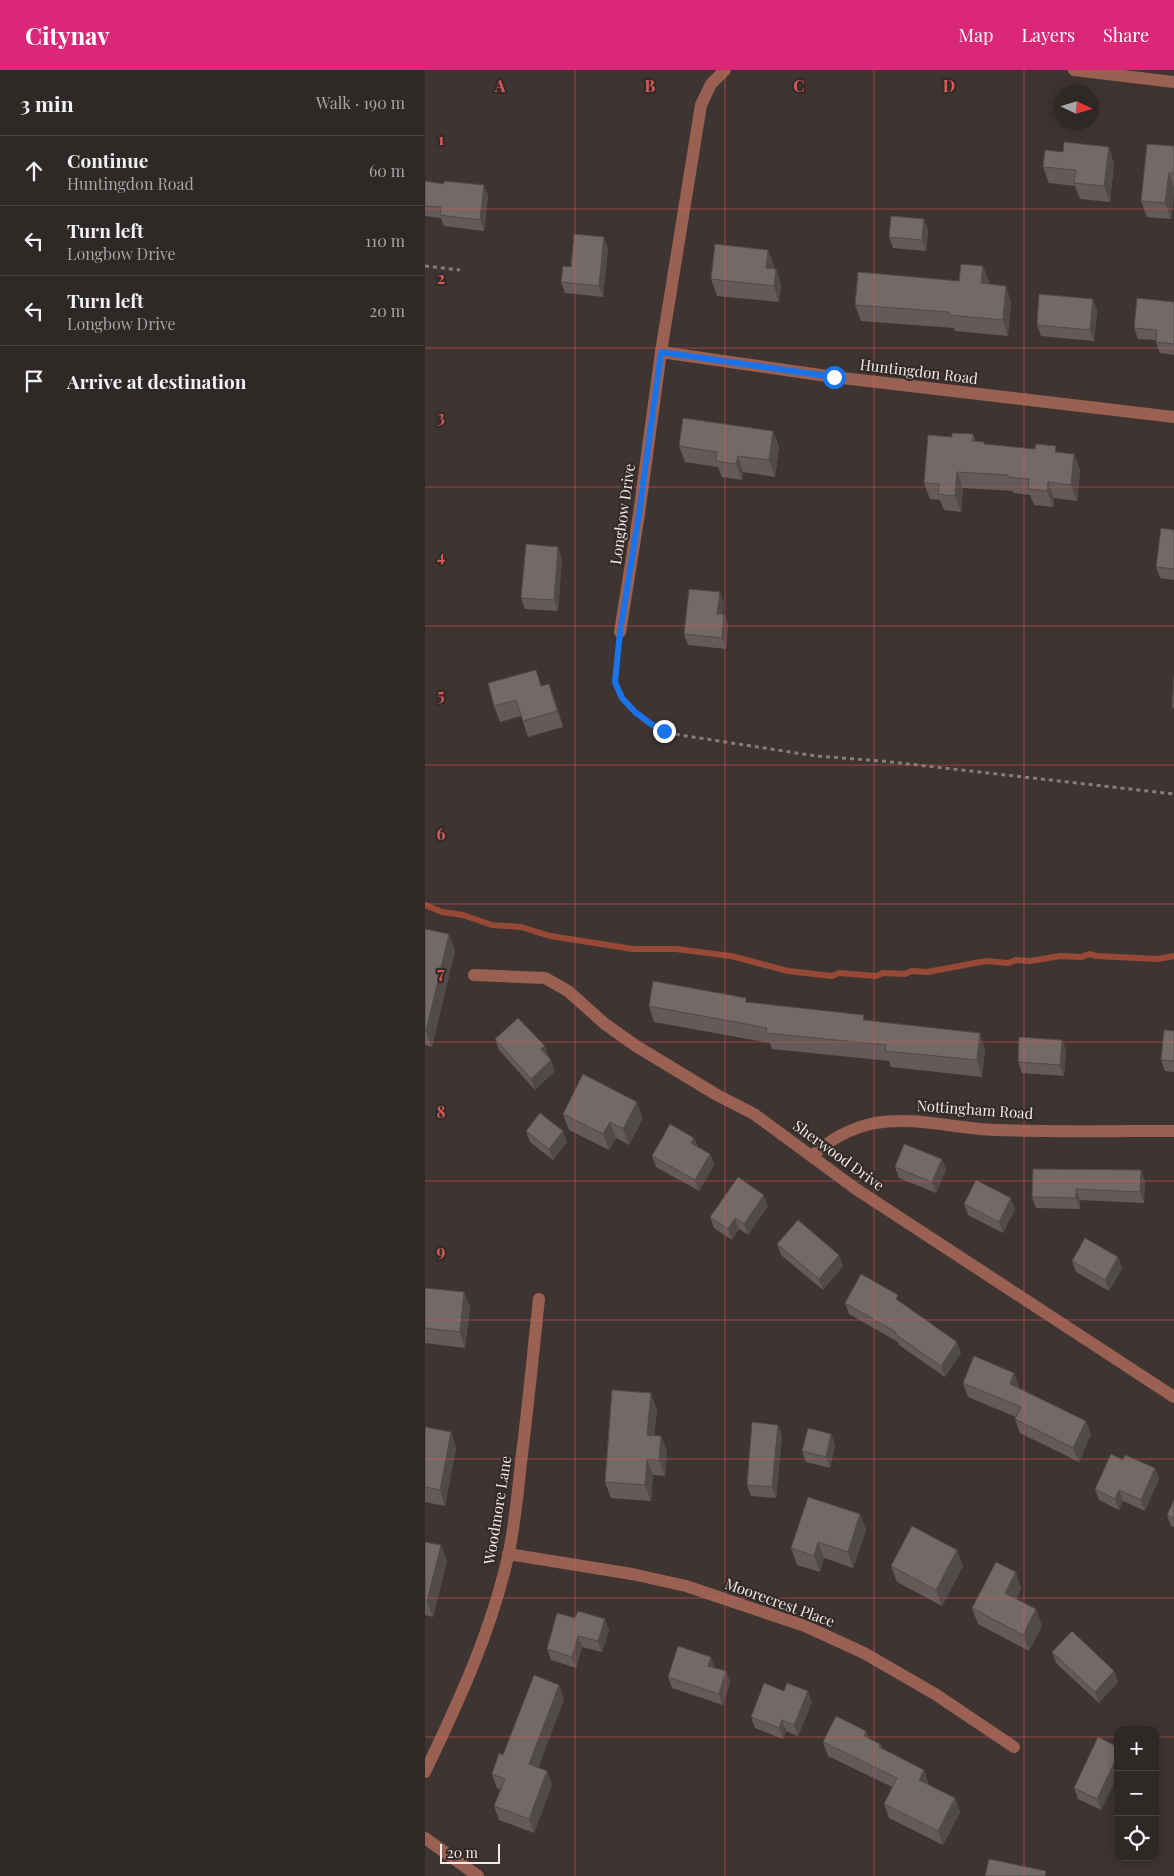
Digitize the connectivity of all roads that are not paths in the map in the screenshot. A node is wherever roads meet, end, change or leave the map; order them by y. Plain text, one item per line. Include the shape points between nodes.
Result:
1 (725, 70) edge
2 (1074, 70) edge
3 (1174, 82) edge
4 (661, 352) junction
5 (1174, 417) edge
6 (620, 632) road end
7 (474, 975) dead end
8 (1174, 1131) edge
9 (813, 1156) junction
10 (539, 1299) dead end
11 (1174, 1397) edge
12 (508, 1554) junction
13 (1014, 1747) dead end
14 (425, 1772) edge
15 (425, 1838) edge
16 (478, 1876) edge

1 - 4 street, Longbow Drive via 711,84 701,105
2 - 3 street
4 - 5 street, Huntingdon Road via 834,377
4 - 6 street, Longbow Drive
7 - 9 street, Sherwood Drive via 545,978 568,991 636,1046 754,1114
8 - 9 street, Nottingham Road via 994,1130 907,1120 875,1123 836,1136
9 - 11 street, Sherwood Drive via 856,1189
10 - 12 street, Woodmore Lane
12 - 13 street, Moorecrest Place via 686,1586 805,1626 864,1653 935,1694
12 - 14 street, Woodmore Lane via 485,1635
15 - 16 street

